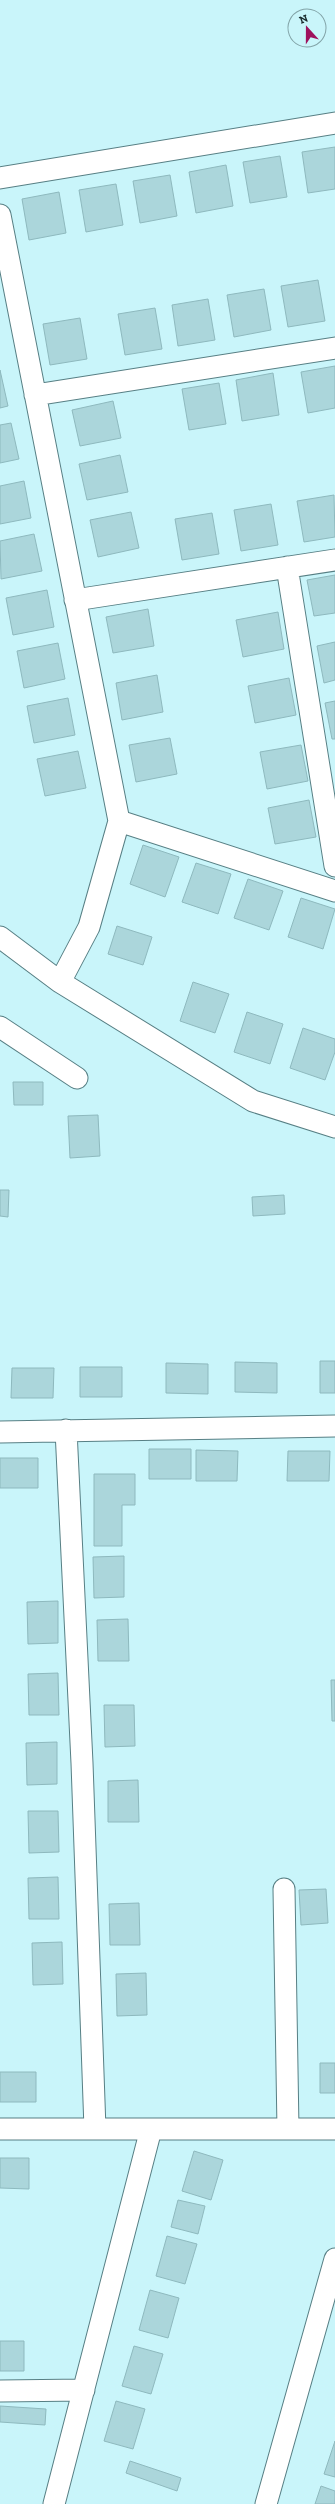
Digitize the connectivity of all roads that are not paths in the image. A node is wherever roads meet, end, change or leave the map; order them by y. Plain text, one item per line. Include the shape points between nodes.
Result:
1 (335, 123) edge
2 (0, 178) edge
3 (0, 215) edge
4 (335, 348) edge
5 (35, 395) junction
6 (335, 560) edge
7 (287, 567) junction
8 (76, 600) junction
9 (119, 821) junction
10 (335, 866) edge
11 (333, 884) edge
12 (0, 937) edge
13 (60, 982) junction
14 (0, 1027) edge
15 (77, 1078) dead end
16 (335, 1127) edge
17 (335, 1426) edge
18 (66, 1430) junction
19 (0, 1432) edge
20 (284, 1889) dead end
21 (0, 2129) edge
22 (95, 2129) junction
23 (151, 2129) junction
24 (288, 2129) junction
25 (335, 2129) edge
26 (335, 2259) edge
27 (0, 2390) edge
28 (84, 2390) junction
29 (54, 2504) edge
30 (266, 2504) edge

1 - 2 street
3 - 5 street
4 - 5 street
5 - 8 street
6 - 7 street
7 - 8 street
7 - 10 street
8 - 9 street
9 - 11 street
9 - 13 street via 89,927
12 - 13 street
13 - 16 street via 253,1102
14 - 15 street
17 - 18 street
18 - 19 street
18 - 22 street via 82,1763
20 - 24 street
21 - 22 street
22 - 23 street
23 - 24 street
23 - 28 street
24 - 25 street
26 - 30 street
27 - 28 street
28 - 29 street

